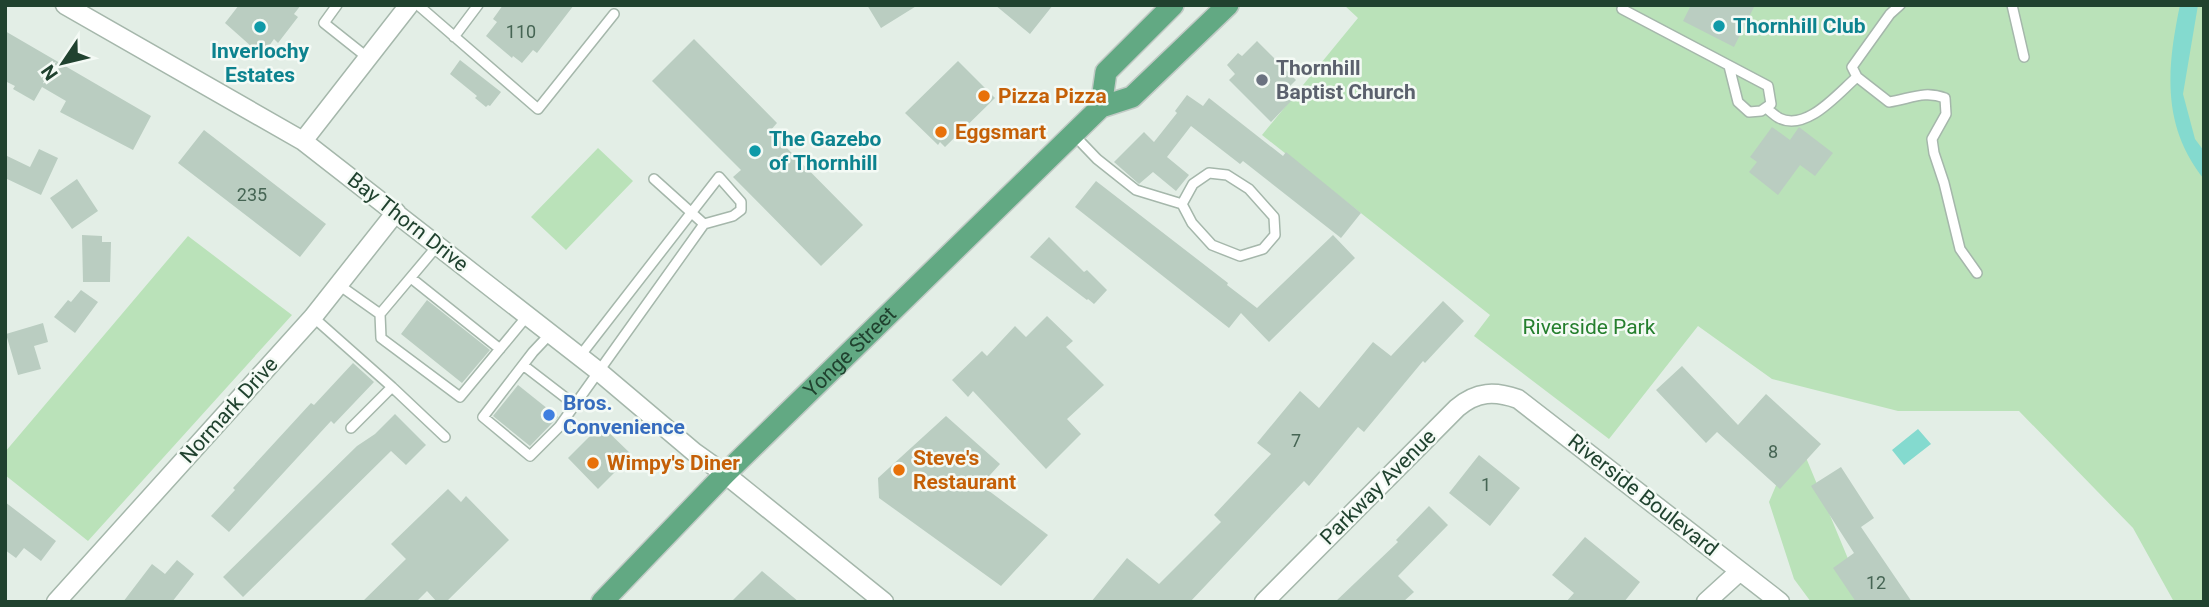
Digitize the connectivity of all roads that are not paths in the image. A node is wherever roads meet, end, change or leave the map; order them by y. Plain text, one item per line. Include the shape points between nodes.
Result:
1 (65, 5) edge
2 (337, 5) edge
3 (409, 5) edge
4 (418, 5) edge
5 (478, 5) edge
6 (1173, 5) edge
7 (1228, 5) edge
8 (1900, 5) edge
9 (2012, 5) edge
10 (1622, 9) dead end
11 (614, 14) dead end
12 (454, 37) junction
13 (2024, 57) dead end
14 (368, 58) junction
15 (1729, 66) junction
16 (1857, 77) junction
17 (1101, 107) junction
18 (1766, 108) junction
19 (1073, 134) junction
20 (303, 141) junction
21 (653, 179) dead end
22 (1182, 204) junction
23 (396, 212) junction
24 (691, 212) junction
25 (704, 224) junction
26 (438, 245) junction
27 (1977, 273) dead end
28 (411, 278) junction
29 (339, 285) junction
30 (380, 314) junction
31 (528, 315) junction
32 (313, 317) junction
33 (551, 333) junction
34 (500, 348) junction
35 (580, 356) junction
36 (523, 365) junction
37 (597, 370) junction
38 (392, 387) junction
39 (1502, 394) joint
40 (575, 405) junction
41 (351, 428) dead end
42 (444, 437) dead end
43 (725, 474) junction
44 (1740, 571) junction
45 (55, 602) edge
46 (602, 602) edge
47 (884, 602) edge
48 (1264, 602) edge
49 (1706, 602) edge
50 (1780, 602) edge

1 - 20 street, Bay Thorn Drive
2 - 14 lane via 324,23
3 - 14 street
4 - 12 lane
5 - 12 lane
6 - 17 main road via 1106,72
7 - 17 main road, Yonge Street via 1132,97
8 - 16 lane via 1852,67
9 - 13 lane
10 - 15 lane
11 - 12 lane via 538,109
14 - 20 street
15 - 18 lane via 1768,86 1771,104
15 - 18 lane via 1738,102 1749,112
16 - 18 lane via 1812,116 1781,119
16 - 27 lane via 1889,102 1918,94 1945,98 1947,114 1933,138 1934,153 1960,249
17 - 19 main road, Yonge Street
19 - 22 lane via 1136,190
19 - 43 main road, Yonge Street
20 - 23 street, Bay Thorn Drive
21 - 24 lane
22 - 22 lane via 1193,184 1209,173 1227,175 1249,189 1273,217 1276,235 1263,250 1240,256 1212,245
23 - 26 street, Bay Thorn Drive
23 - 29 street, Normark Drive
24 - 25 lane
24 - 25 lane via 719,177 741,202 741,210
24 - 35 lane
25 - 37 lane
26 - 28 lane
26 - 31 street, Bay Thorn Drive
28 - 30 lane
28 - 34 lane
29 - 30 lane
29 - 32 street, Normark Drive
30 - 34 lane via 381,338 460,397
31 - 33 street, Bay Thorn Drive
31 - 34 lane
32 - 38 lane
32 - 45 street, Normark Drive
33 - 35 street, Bay Thorn Drive
33 - 36 lane
35 - 37 street, Bay Thorn Drive
36 - 40 lane
36 - 40 lane via 483,417 530,456
37 - 40 lane
37 - 43 street, Bay Thorn Drive
38 - 41 lane
38 - 42 lane
39 - 44 street, Riverside Boulevard via 1535,411
39 - 48 street, Parkway Avenue via 1475,396 1457,408
43 - 46 main road, Yonge Street
43 - 47 street, Bay Thorn Drive
44 - 49 street
44 - 50 street, Riverside Boulevard

